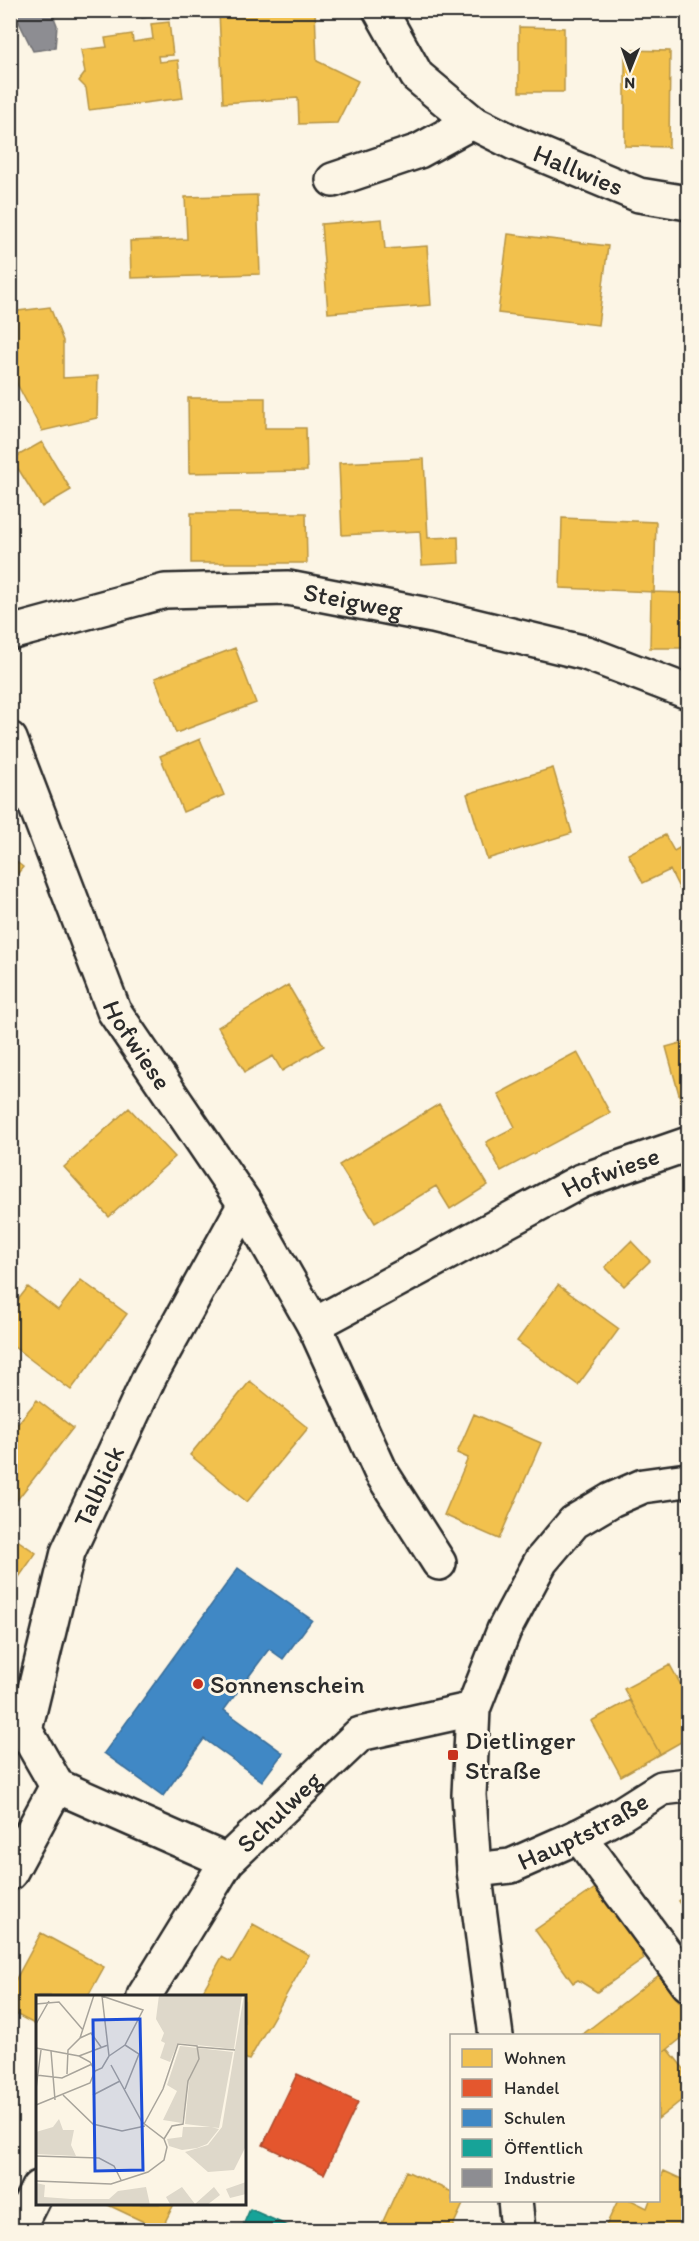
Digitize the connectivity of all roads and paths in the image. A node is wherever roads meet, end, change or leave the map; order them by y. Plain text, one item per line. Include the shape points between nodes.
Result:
1 (380, 10) edge
2 (472, 122) junction
3 (333, 180) dead end
4 (688, 203) edge
5 (10, 633) edge
6 (688, 692) edge
7 (10, 739) edge
8 (688, 1144) edge
9 (245, 1204) junction
10 (314, 1325) junction
11 (688, 1481) edge
12 (439, 1563) dead end
13 (473, 1709) junction
14 (688, 1785) edge
15 (57, 1786) junction
16 (579, 1836) junction
17 (227, 1861) junction
18 (474, 1870) junction
19 (10, 1874) edge
20 (688, 1984) edge
21 (145, 1995) edge
22 (496, 2034) edge
23 (36, 2192) edge
24 (515, 2202) edge
25 (17, 2230) edge
26 (518, 2230) edge

1 - 2 street, Hallwies via 417,76
2 - 3 street via 419,151
2 - 4 street, Hallwies via 639,195
5 - 6 street, Steigweg via 165,591 288,588 433,616 586,653
7 - 9 street, Hofwiese via 114,1011
8 - 10 street, Hofwiese via 581,1181
9 - 10 street, Hofwiese
9 - 15 street, Talblick via 150,1376 68,1552 25,1730
10 - 12 street, Hofwiese via 381,1472
11 - 13 street via 643,1486 573,1522 540,1561 504,1630
13 - 17 street, Schulweg via 360,1734
13 - 18 street via 469,1796
14 - 16 street, Hauptstraße via 662,1788
15 - 17 street
15 - 19 street
16 - 18 street, Hauptstraße via 511,1866
16 - 20 street
17 - 21 street, Schulweg
18 - 22 street
23 - 25 street
24 - 26 street

